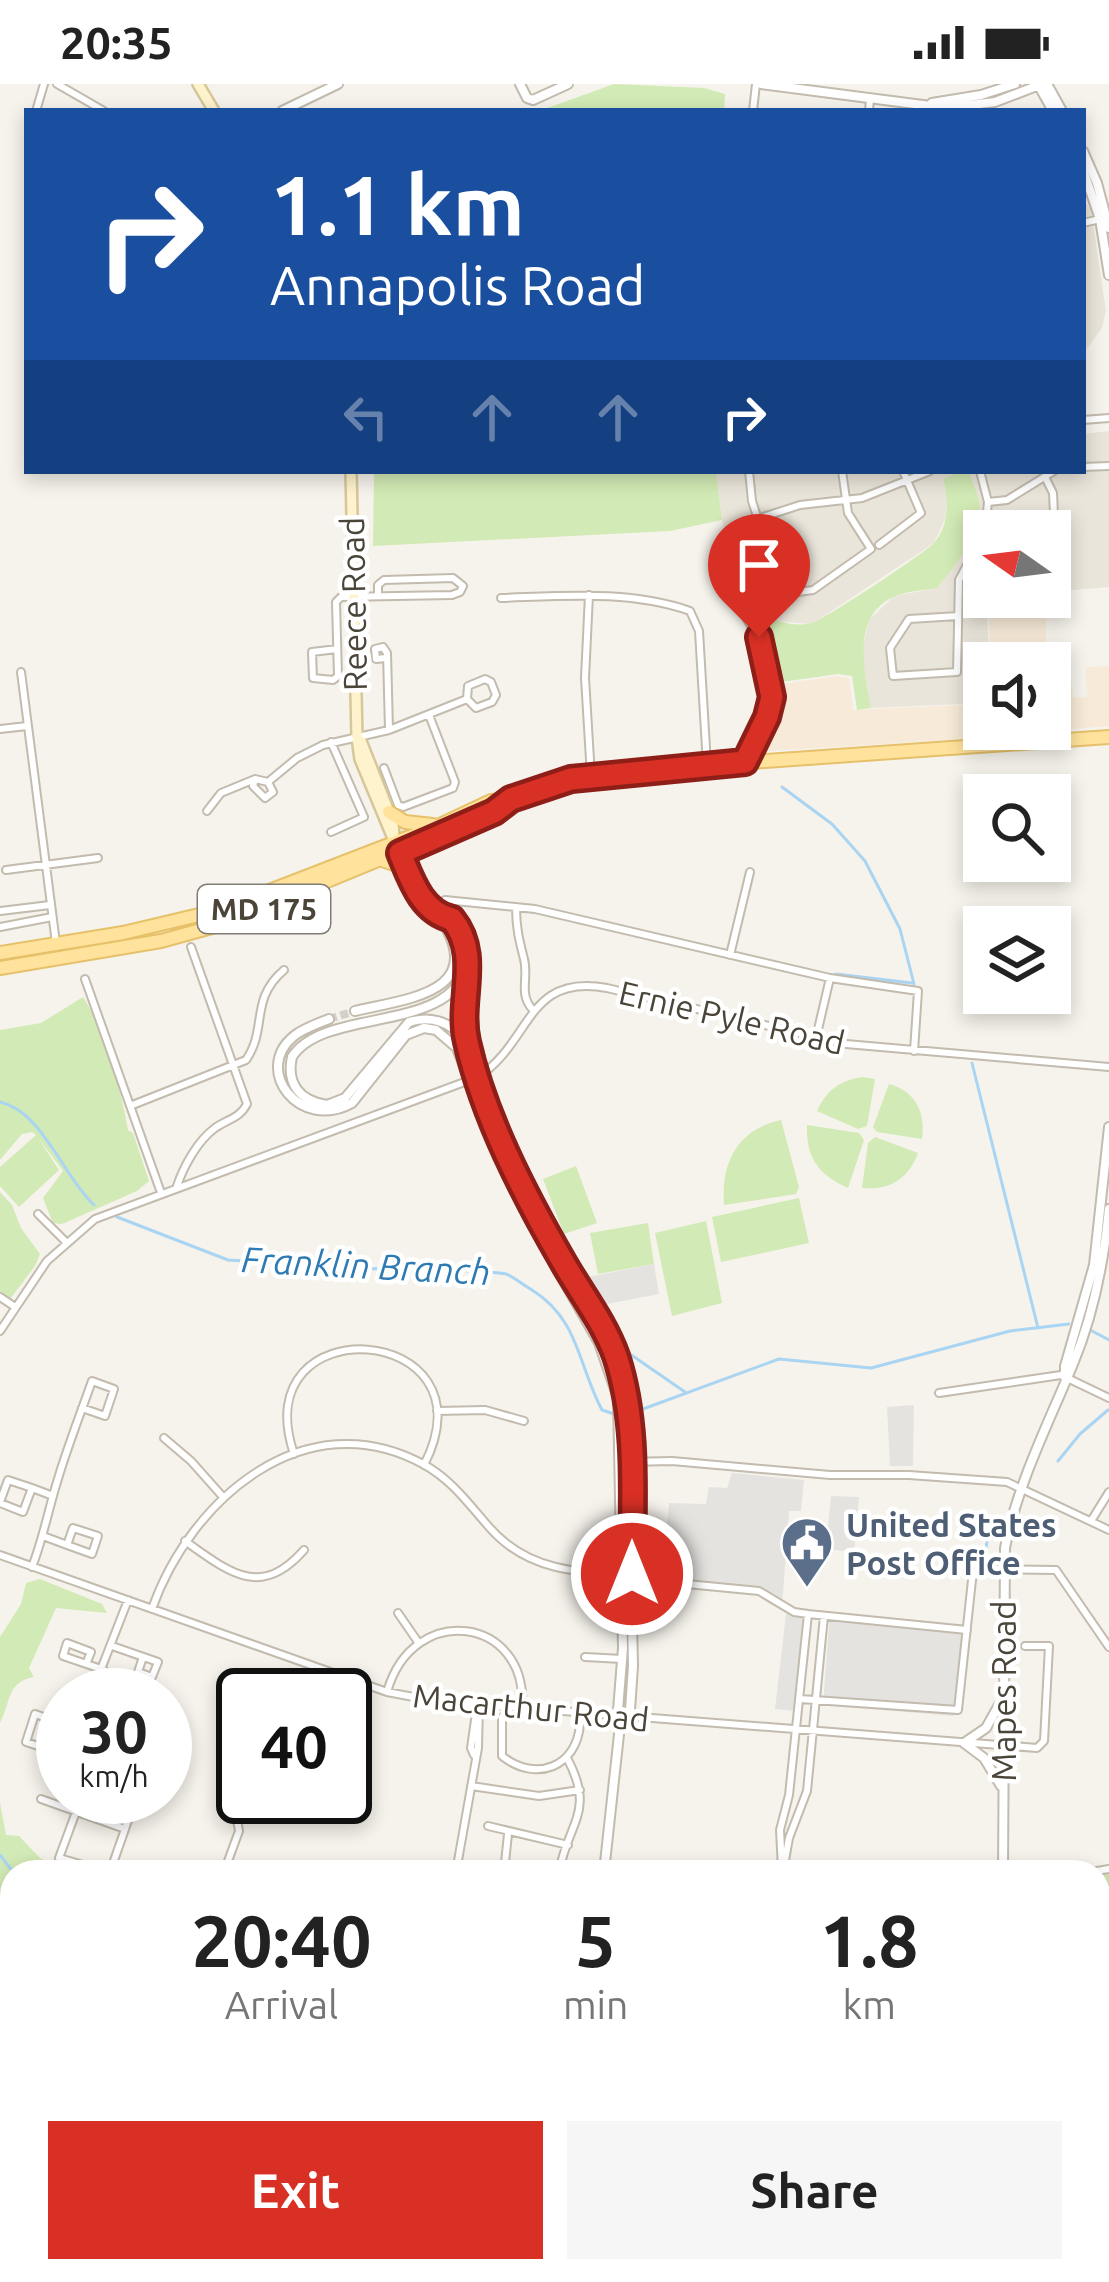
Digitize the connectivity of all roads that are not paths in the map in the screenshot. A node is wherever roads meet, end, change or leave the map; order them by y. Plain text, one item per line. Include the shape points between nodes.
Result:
1 (57, 84) edge
2 (338, 84) edge
3 (520, 84) edge
4 (568, 84) edge
5 (758, 84) edge
6 (1016, 84) edge
7 (1042, 84) edge
8 (871, 98) junction
9 (924, 104) junction
10 (99, 108) edge
11 (288, 108) edge
12 (869, 108) edge
13 (1086, 160) edge
14 (1086, 177) edge
15 (1106, 220) edge
16 (1109, 275) edge
17 (351, 474) edge
18 (750, 474) edge
19 (842, 474) edge
20 (904, 474) edge
21 (922, 474) edge
22 (981, 474) edge
23 (1050, 474) edge
24 (1045, 477) junction
25 (907, 480) junction
26 (845, 500) junction
27 (988, 502) junction
28 (987, 510) edge
29 (1054, 510) edge
30 (758, 519) junction
31 (879, 544) dead end
32 (963, 568) edge
33 (589, 595) junction
34 (352, 596) junction
35 (378, 596) junction
36 (501, 598) dead end
37 (740, 608) dead end
38 (958, 616) junction
39 (337, 649) junction
40 (386, 658) dead end
41 (21, 672) dead end
42 (467, 699) junction
43 (429, 715) junction
44 (27, 726) junction
45 (0, 730) edge
46 (389, 730) junction
47 (1109, 737) edge
48 (357, 738) junction
49 (332, 742) junction
50 (745, 762) junction
51 (706, 764) junction
52 (384, 769) dead end
53 (591, 776) junction
54 (255, 779) junction
55 (268, 782) junction
56 (511, 799) junction
57 (207, 811) dead end
58 (389, 812) junction
59 (440, 825) junction
60 (331, 832) dead end
61 (397, 847) junction
62 (98, 858) dead end
63 (381, 860) junction
64 (44, 866) junction
65 (406, 868) junction
66 (6, 870) dead end
67 (750, 872) dead end
68 (446, 900) dead end
69 (50, 904) junction
70 (516, 907) junction
71 (0, 911) edge
72 (440, 916) junction
73 (52, 917) junction
74 (0, 927) edge
75 (56, 943) junction
76 (191, 947) dead end
77 (0, 953) edge
78 (730, 955) junction
79 (41, 961) junction
80 (0, 968) edge
81 (466, 968) junction
82 (284, 970) dead end
83 (85, 979) dead end
84 (830, 979) junction
85 (533, 1010) junction
86 (355, 1011) tunnel mouth
87 (329, 1019) tunnel mouth
88 (816, 1038) junction
89 (466, 1040) junction
90 (914, 1052) junction
91 (235, 1067) junction
92 (1109, 1067) edge
93 (474, 1079) junction
94 (130, 1106) junction
95 (1109, 1126) edge
96 (177, 1186) junction
97 (161, 1192) junction
98 (1109, 1209) edge
99 (38, 1214) dead end
100 (65, 1241) junction
101 (0, 1297) edge
102 (16, 1306) junction
103 (0, 1331) edge
104 (1066, 1377) junction
105 (939, 1394) dead end
106 (1109, 1398) edge
107 (82, 1408) junction
108 (436, 1412) junction
109 (524, 1421) dead end
110 (164, 1438) dead end
111 (294, 1454) junction
112 (626, 1462) junction
113 (424, 1465) junction
114 (1023, 1486) junction
115 (32, 1488) junction
116 (1109, 1492) edge
117 (53, 1496) junction
118 (223, 1497) junction
119 (0, 1502) edge
120 (1091, 1521) junction
121 (1109, 1530) edge
122 (43, 1536) junction
123 (185, 1541) junction
124 (67, 1545) junction
125 (304, 1550) dead end
126 (0, 1555) edge
127 (32, 1567) junction
128 (1003, 1570) junction
129 (627, 1574) junction
130 (666, 1582) dead end
131 (128, 1600) junction
132 (152, 1609) junction
133 (398, 1613) dead end
134 (808, 1614) junction
135 (824, 1616) junction
136 (967, 1630) junction
137 (418, 1642) junction
138 (112, 1646) junction
139 (1025, 1646) dead end
140 (1109, 1647) edge
141 (143, 1657) dead end
142 (585, 1657) dead end
143 (622, 1660) junction
144 (86, 1664) junction
145 (98, 1668) edge
146 (105, 1668) edge
147 (387, 1691) junction
148 (1002, 1698) junction
149 (800, 1699) junction
150 (816, 1700) junction
151 (478, 1704) junction
152 (522, 1707) junction
153 (621, 1716) junction
154 (502, 1717) dead end
155 (50, 1720) joint
156 (580, 1724) dead end
157 (797, 1731) junction
158 (813, 1732) junction
159 (964, 1743) junction
160 (1002, 1746) junction
161 (567, 1758) junction
162 (470, 1786) junction
163 (1003, 1789) junction
164 (580, 1790) junction
165 (789, 1795) junction
166 (804, 1800) junction
167 (72, 1824) edge
168 (111, 1824) edge
169 (127, 1824) edge
170 (238, 1824) edge
171 (488, 1826) dead end
172 (125, 1829) junction
173 (508, 1833) junction
174 (784, 1836) junction
175 (568, 1845) junction
176 (59, 1858) junction
177 (63, 1860) edge
178 (66, 1860) edge
179 (113, 1860) edge
180 (228, 1860) edge
181 (458, 1860) edge
182 (505, 1860) edge
183 (563, 1860) edge
184 (605, 1860) edge
185 (783, 1860) edge
186 (1003, 1860) edge

1 - 10 street
2 - 11 street
3 - 4 street via 533,100
5 - 8 street
6 - 9 street
7 - 9 street via 980,105
8 - 9 street
8 - 12 street
13 - 15 street
14 - 15 street
15 - 16 street
17 - 34 main road, Reece Road
18 - 30 street
19 - 26 street
20 - 25 street
21 - 25 street
22 - 27 street
23 - 24 street
24 - 27 street
24 - 29 street
25 - 26 street
25 - 31 street via 921,514
26 - 30 street
26 - 30 street via 872,549 813,590 782,594
27 - 28 street
32 - 38 street
33 - 36 street
33 - 51 street via 660,602 695,616
33 - 53 street
34 - 35 street
34 - 39 street via 336,602
34 - 48 main road, Reece Road
35 - 35 street via 452,595 463,586 453,578 384,580
37 - 50 street via 765,654 772,697
38 - 38 street via 909,619 890,648 893,676 957,672
39 - 39 street via 336,678 313,678 312,652
40 - 46 street
41 - 44 street
42 - 42 street via 467,686 485,679 496,694 476,708
42 - 43 street
43 - 46 street
43 - 52 street via 453,788 403,807
44 - 45 street
44 - 64 street
46 - 48 street
47 - 50 main road, MD 175
48 - 49 street
48 - 58 main road, Reece Road
48 - 61 main road, Reece Road
49 - 55 street
49 - 60 street via 364,817
50 - 51 main road, MD 175
51 - 53 main road, MD 175
53 - 56 main road, MD 175
54 - 55 street
54 - 55 street via 265,798 273,792
54 - 57 street via 221,793
56 - 59 main road, MD 175
56 - 61 main road, MD 175
58 - 59 main road
58 - 61 main road, Reece Road
59 - 61 main road, MD 175
61 - 63 main road, MD 175
61 - 65 street, Reece Road
61 - 75 main road, MD 175 via 220,910
62 - 64 street
63 - 65 main road
63 - 79 main road, MD 175 via 223,924
64 - 66 street
64 - 69 street
65 - 72 street, Reece Road
67 - 78 street
68 - 70 street
69 - 71 street
69 - 73 street
70 - 78 street
70 - 85 street via 524,999
72 - 81 street, Reece Road via 452,919 468,944
72 - 86 street, Reece Road via 456,949 444,985
73 - 74 street
73 - 75 street
75 - 77 main road, MD 175
75 - 79 main road
76 - 91 street
78 - 84 street
79 - 80 main road, MD 175
81 - 89 street, Reece Road
81 - 89 street via 438,1002 309,1040 292,1057 291,1079 302,1096 327,1105 345,1097 409,1022 439,1020
82 - 91 street via 263,993 254,1047
83 - 94 street
84 - 88 street
84 - 90 street via 918,991
85 - 88 street, Ernie Pyle Road via 566,987 597,986
85 - 93 street via 503,1057
87 - 93 street, Reece Road via 293,1036 281,1055 283,1086 305,1109 329,1112 352,1103 406,1035 424,1028 447,1036
88 - 90 street, Ernie Pyle Road
89 - 93 street, Reece Road
90 - 92 street, Ernie Pyle Road
91 - 94 street
91 - 96 street via 246,1108 202,1140
93 - 96 street
93 - 112 street, Reece Road via 526,1216 599,1342 618,1398
94 - 97 street
95 - 104 street, Mapes Road via 1094,1265
96 - 97 street
97 - 100 street via 105,1213
98 - 104 street, Mapes Road via 1096,1285
99 - 100 street
100 - 102 street
101 - 102 street
102 - 103 street
104 - 105 street
104 - 106 street
104 - 114 street, Mapes Road
107 - 107 street via 92,1381 114,1389 105,1416
107 - 117 street
108 - 109 street via 485,1409
108 - 111 street via 426,1383 399,1357 344,1349 312,1366 294,1391 287,1425
108 - 113 street
110 - 118 street
111 - 113 street via 364,1445
111 - 118 street
112 - 114 street
112 - 129 street, Reece Road
113 - 129 street via 520,1554 564,1571
114 - 120 street
114 - 128 street, Mapes Road
115 - 117 street
115 - 119 street via 8,1480
115 - 119 street via 23,1512
116 - 120 street
117 - 122 street
118 - 123 street
120 - 121 street
122 - 124 street
122 - 127 street
123 - 125 street via 261,1579 283,1572
123 - 132 street
124 - 124 street via 92,1554 98,1536 73,1528
126 - 127 street, Macarthur Road
127 - 131 street, Macarthur Road
128 - 136 street via 974,1574
128 - 140 street via 1059,1573
128 - 148 street, Mapes Road
129 - 143 street, Reece Road
129 - 153 street, Reece Road via 630,1710
130 - 134 street via 759,1591
131 - 132 street, Macarthur Road
131 - 138 street
132 - 147 street, Macarthur Road
133 - 137 street
134 - 135 street
134 - 149 street
135 - 136 street
135 - 150 street
136 - 150 street via 958,1710
137 - 147 street via 400,1659
137 - 152 street via 453,1630 492,1641 516,1668
138 - 141 street
138 - 146 street
139 - 160 street via 1049,1646 1044,1741 1036,1748
142 - 143 street
143 - 153 street, Reece Road
144 - 144 street via 62,1656 67,1643 91,1652
144 - 145 street
147 - 151 street, Macarthur Road
148 - 159 street via 991,1722
148 - 160 street, Mapes Road
149 - 150 street
149 - 157 street
150 - 158 street
151 - 152 street, Macarthur Road
151 - 162 street
152 - 153 street, Macarthur Road
153 - 157 street, Macarthur Road
153 - 184 street, Reece Road
154 - 161 street via 500,1751 508,1762 535,1770
155 - 155 street via 35,1714 26,1742 41,1747
156 - 161 street
157 - 158 street
157 - 165 street
158 - 159 street
158 - 166 street
159 - 160 street
159 - 163 street via 985,1758
160 - 163 street, Mapes Road
161 - 164 street
162 - 164 street via 529,1796
162 - 181 street
163 - 186 street, Mapes Road
164 - 175 street
165 - 166 street
165 - 174 street
166 - 174 street
167 - 176 street
168 - 172 street
169 - 172 street
170 - 180 street
171 - 173 street
172 - 179 street
173 - 175 street
173 - 182 street
174 - 185 street
175 - 183 street
176 - 177 street
176 - 178 street

